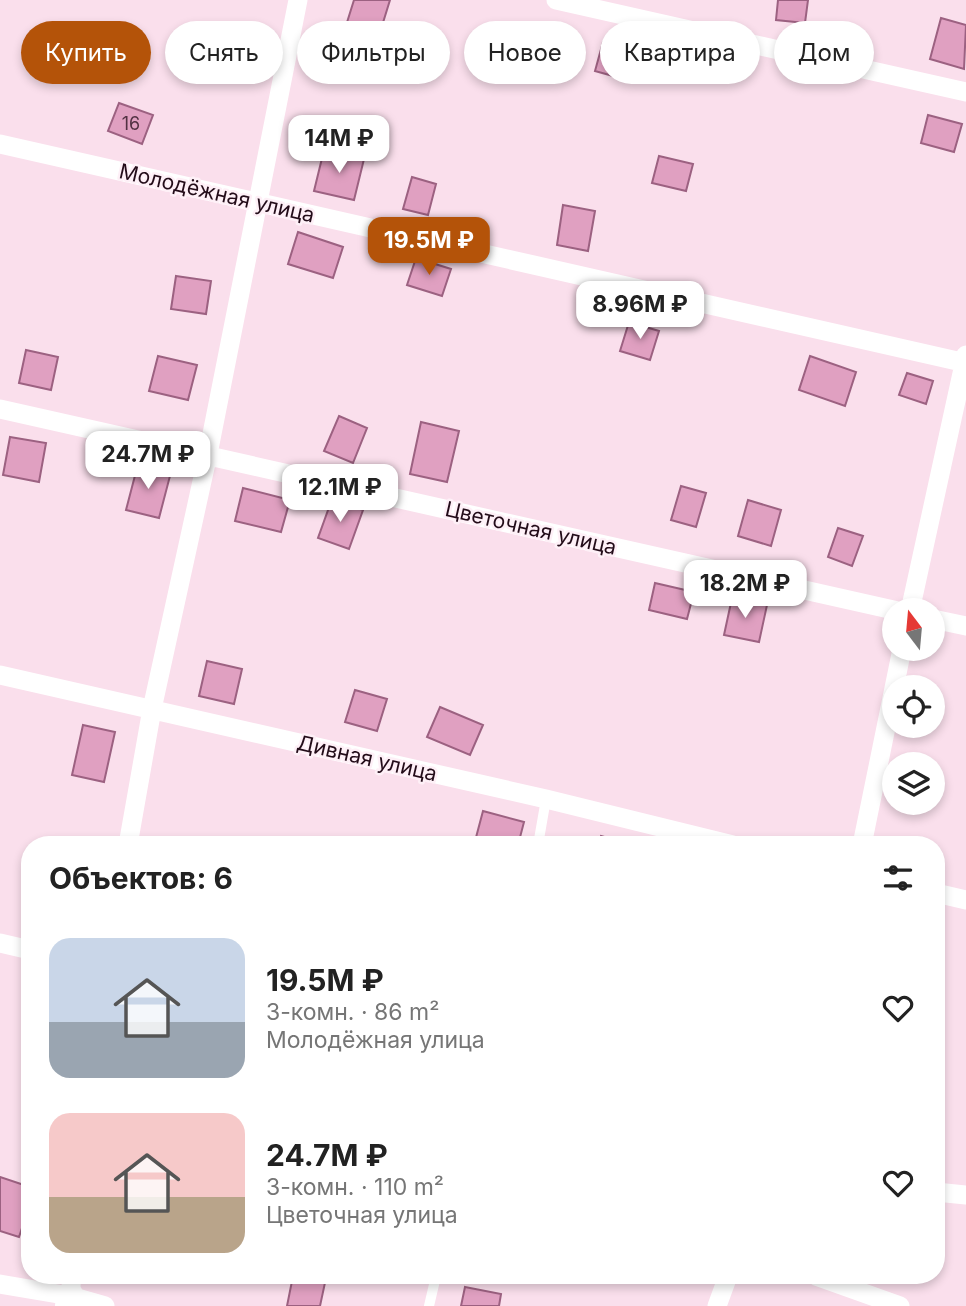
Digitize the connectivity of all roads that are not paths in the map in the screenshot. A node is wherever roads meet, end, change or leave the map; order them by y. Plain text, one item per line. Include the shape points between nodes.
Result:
1 (298, 0) edge
2 (556, 0) edge
3 (966, 92) edge
4 (0, 144) edge
5 (258, 202) junction
6 (965, 360) edge
7 (0, 409) edge
8 (208, 454) junction
9 (912, 598) edge
10 (882, 607) edge
11 (945, 621) edge
12 (966, 626) edge
13 (899, 662) edge
14 (0, 675) edge
15 (152, 709) junction
16 (547, 799) junction
17 (130, 836) edge
18 (540, 836) edge
19 (697, 836) edge
20 (864, 836) edge
21 (945, 895) edge
22 (966, 900) edge
23 (0, 943) edge
24 (21, 948) edge
25 (945, 1193) edge
26 (966, 1195) edge
27 (0, 1284) edge
28 (434, 1284) edge
29 (725, 1284) edge
30 (838, 1284) edge
31 (70, 1293) edge
32 (105, 1306) edge
33 (429, 1306) edge
34 (717, 1306) edge
35 (900, 1306) edge

1 - 5 street
2 - 3 street
4 - 5 street, Молодёжная улица
5 - 6 street, Молодёжная улица
5 - 8 street
6 - 9 street
7 - 8 street, Цветочная улица
8 - 10 street, Цветочная улица
8 - 15 street
11 - 12 street
13 - 20 street
14 - 15 street, Дивная улица
15 - 16 street, Дивная улица
15 - 17 street
16 - 18 lane
16 - 19 street, Дивная улица
21 - 22 street
23 - 24 street
25 - 26 street
27 - 31 street
28 - 33 lane
29 - 34 street
30 - 35 street
31 - 32 street

